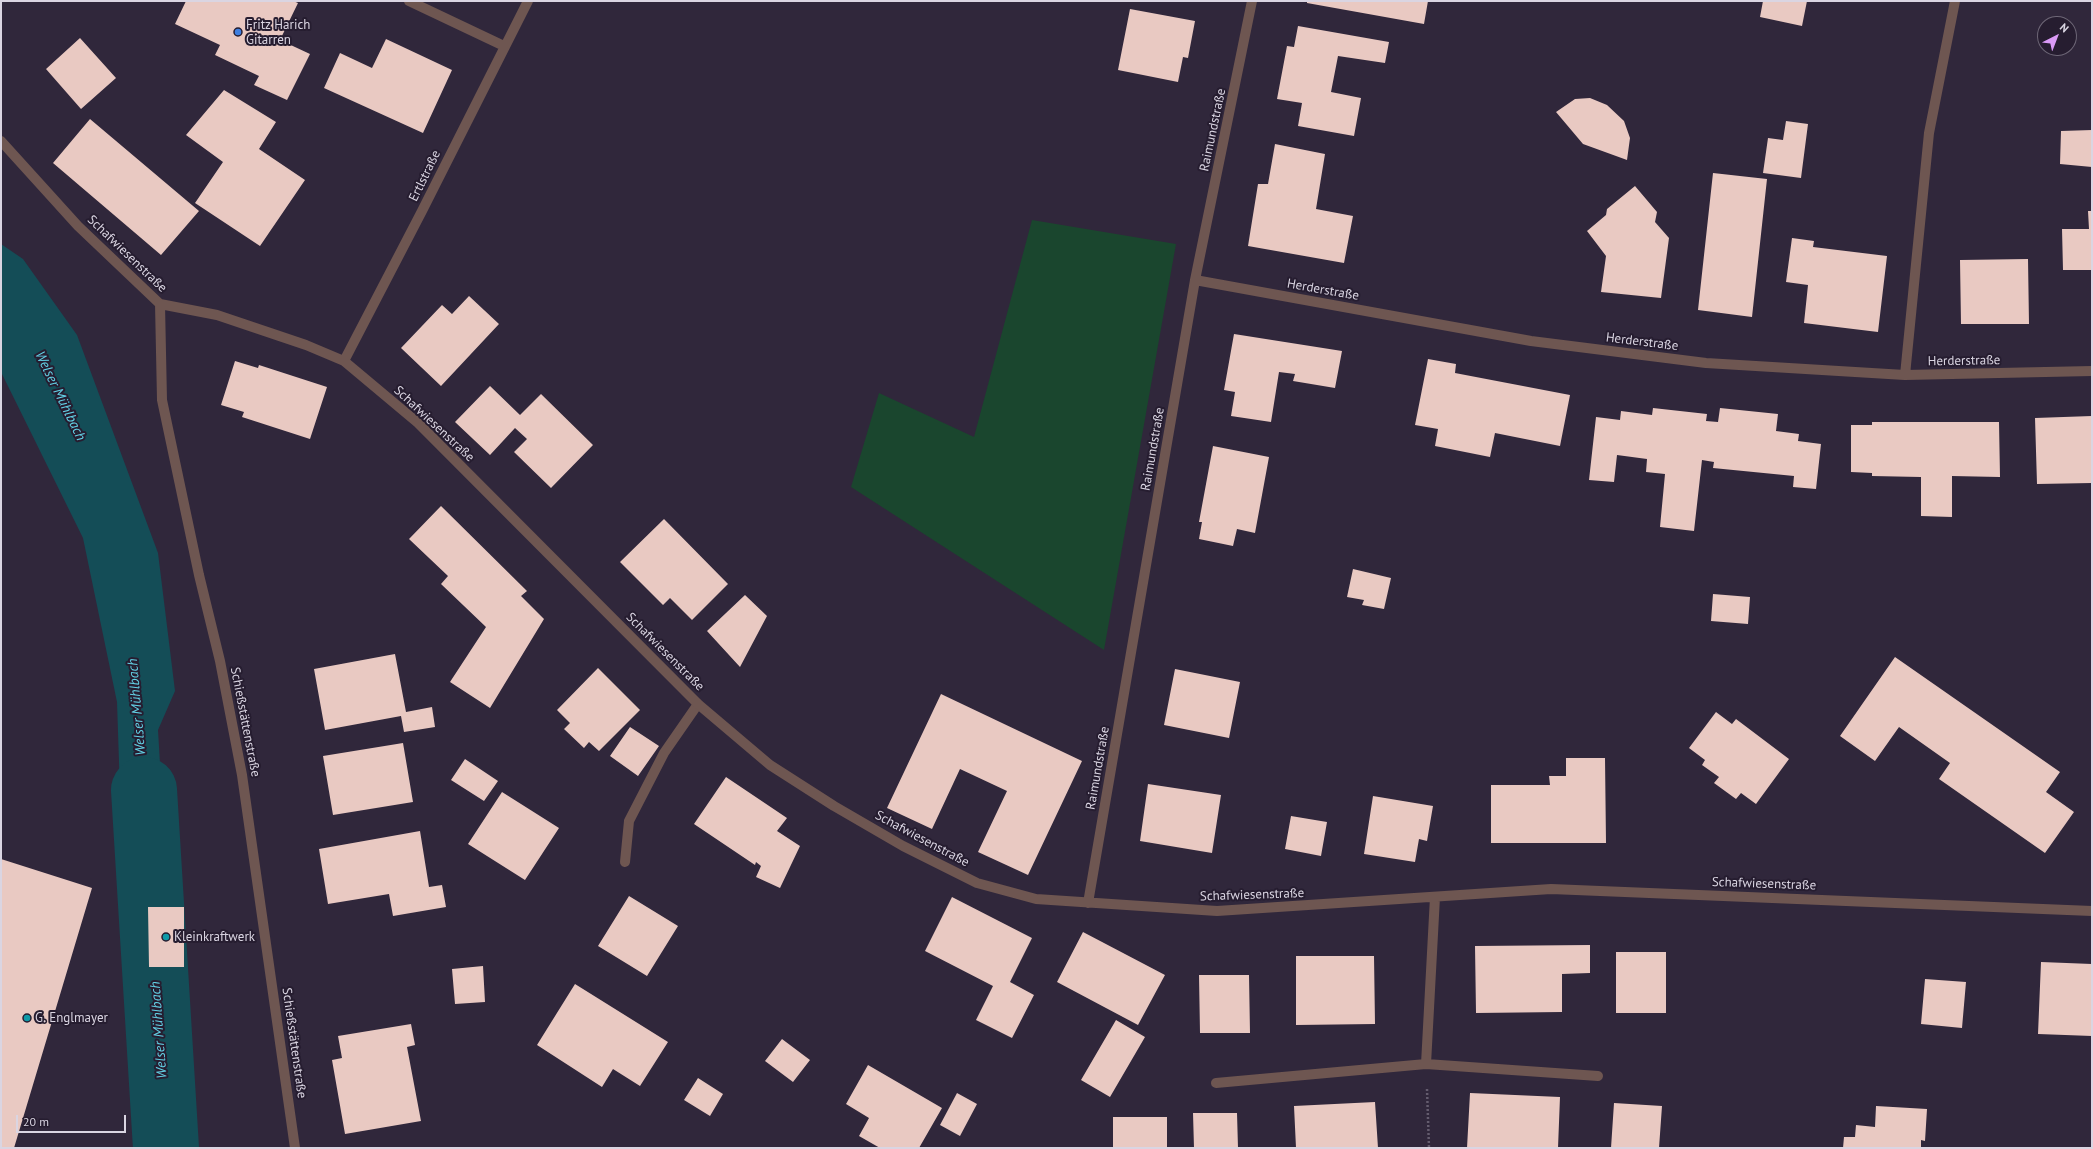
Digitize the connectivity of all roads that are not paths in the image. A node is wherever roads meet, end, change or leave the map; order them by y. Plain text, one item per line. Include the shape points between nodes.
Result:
1 (409, 1) edge
2 (528, 1) edge
3 (1252, 1) edge
4 (1955, 1) edge
5 (504, 46) junction
6 (1, 141) edge
7 (1195, 280) junction
8 (160, 304) junction
9 (344, 361) junction
10 (2092, 370) edge
11 (1905, 375) junction
12 (698, 704) junction
13 (625, 862) dead end
14 (1435, 897) junction
15 (1088, 903) junction
16 (2092, 911) edge
17 (1426, 1064) junction
18 (1598, 1076) dead end
19 (1216, 1083) dead end
20 (295, 1148) edge

1 - 5 street
2 - 5 street, Ertlstraße
3 - 7 street, Raimundstraße
4 - 11 street via 1929,133
5 - 9 street, Ertlstraße
6 - 8 street, Schafwiesenstraße via 78,226
7 - 11 street, Herderstraße via 1531,341 1706,363
7 - 15 street, Raimundstraße
8 - 9 street, Schafwiesenstraße via 217,315 306,345
8 - 20 street, Schießstättenstraße via 162,400 220,661 242,775
9 - 12 street, Schafwiesenstraße via 418,423
10 - 11 street, Herderstraße
12 - 13 street via 664,753 629,821
12 - 15 street, Schafwiesenstraße via 770,765 903,846 977,883 1036,899
14 - 15 street, Schafwiesenstraße via 1216,912
14 - 16 street, Schafwiesenstraße via 1551,890
14 - 17 street
17 - 18 street
17 - 19 street

